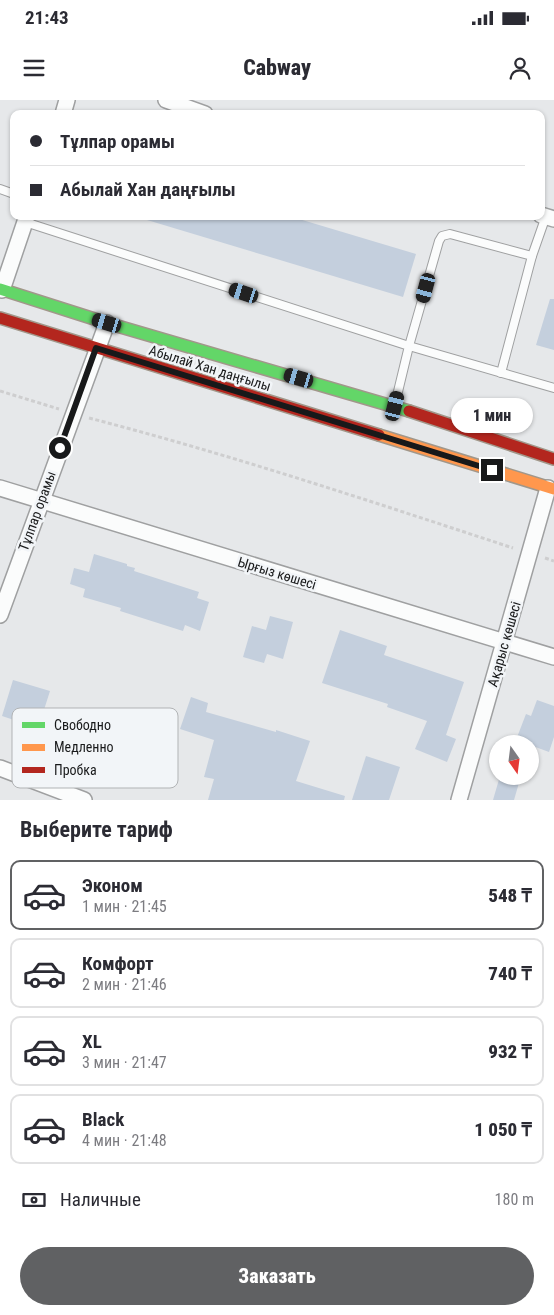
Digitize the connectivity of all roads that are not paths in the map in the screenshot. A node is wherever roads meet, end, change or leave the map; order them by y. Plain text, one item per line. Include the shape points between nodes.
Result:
1 (166, 100) edge
2 (194, 110) edge
3 (547, 217) edge
4 (26, 220) edge
5 (29, 220) edge
6 (532, 256) junction
7 (1, 289) edge
8 (0, 318) edge
9 (107, 323) junction
10 (409, 346) junction
11 (96, 348) junction
12 (500, 373) junction
13 (554, 388) edge
14 (395, 406) junction
15 (554, 459) edge
16 (0, 488) edge
17 (551, 488) edge
18 (41, 501) junction
19 (0, 615) edge
20 (505, 642) junction
21 (554, 657) edge
22 (0, 768) edge
23 (12, 773) edge
24 (52, 788) edge
25 (84, 800) edge
26 (459, 800) edge

1 - 2 street
3 - 6 lane
4 - 7 street
5 - 10 lane
6 - 10 lane via 450,234 442,236
6 - 12 lane
7 - 9 main road, Абылай Хан даңғылы
8 - 11 main road, Абылай Хан даңғылы
9 - 11 street, Тұлпар орамы
9 - 14 main road, Абылай Хан даңғылы
10 - 12 lane
10 - 14 lane
11 - 17 main road, Абылай Хан даңғылы
11 - 18 street, Тұлпар орамы
12 - 13 lane
14 - 15 main road, Абылай Хан даңғылы
16 - 18 street, Ырғыз көшесі
17 - 20 street, Ақарыс көшесі
18 - 19 street, Тұлпар орамы
18 - 20 street, Ырғыз көшесі
20 - 21 street, Ырғыз көшесі
20 - 26 street, Ақарыс көшесі
22 - 23 street
24 - 25 street

